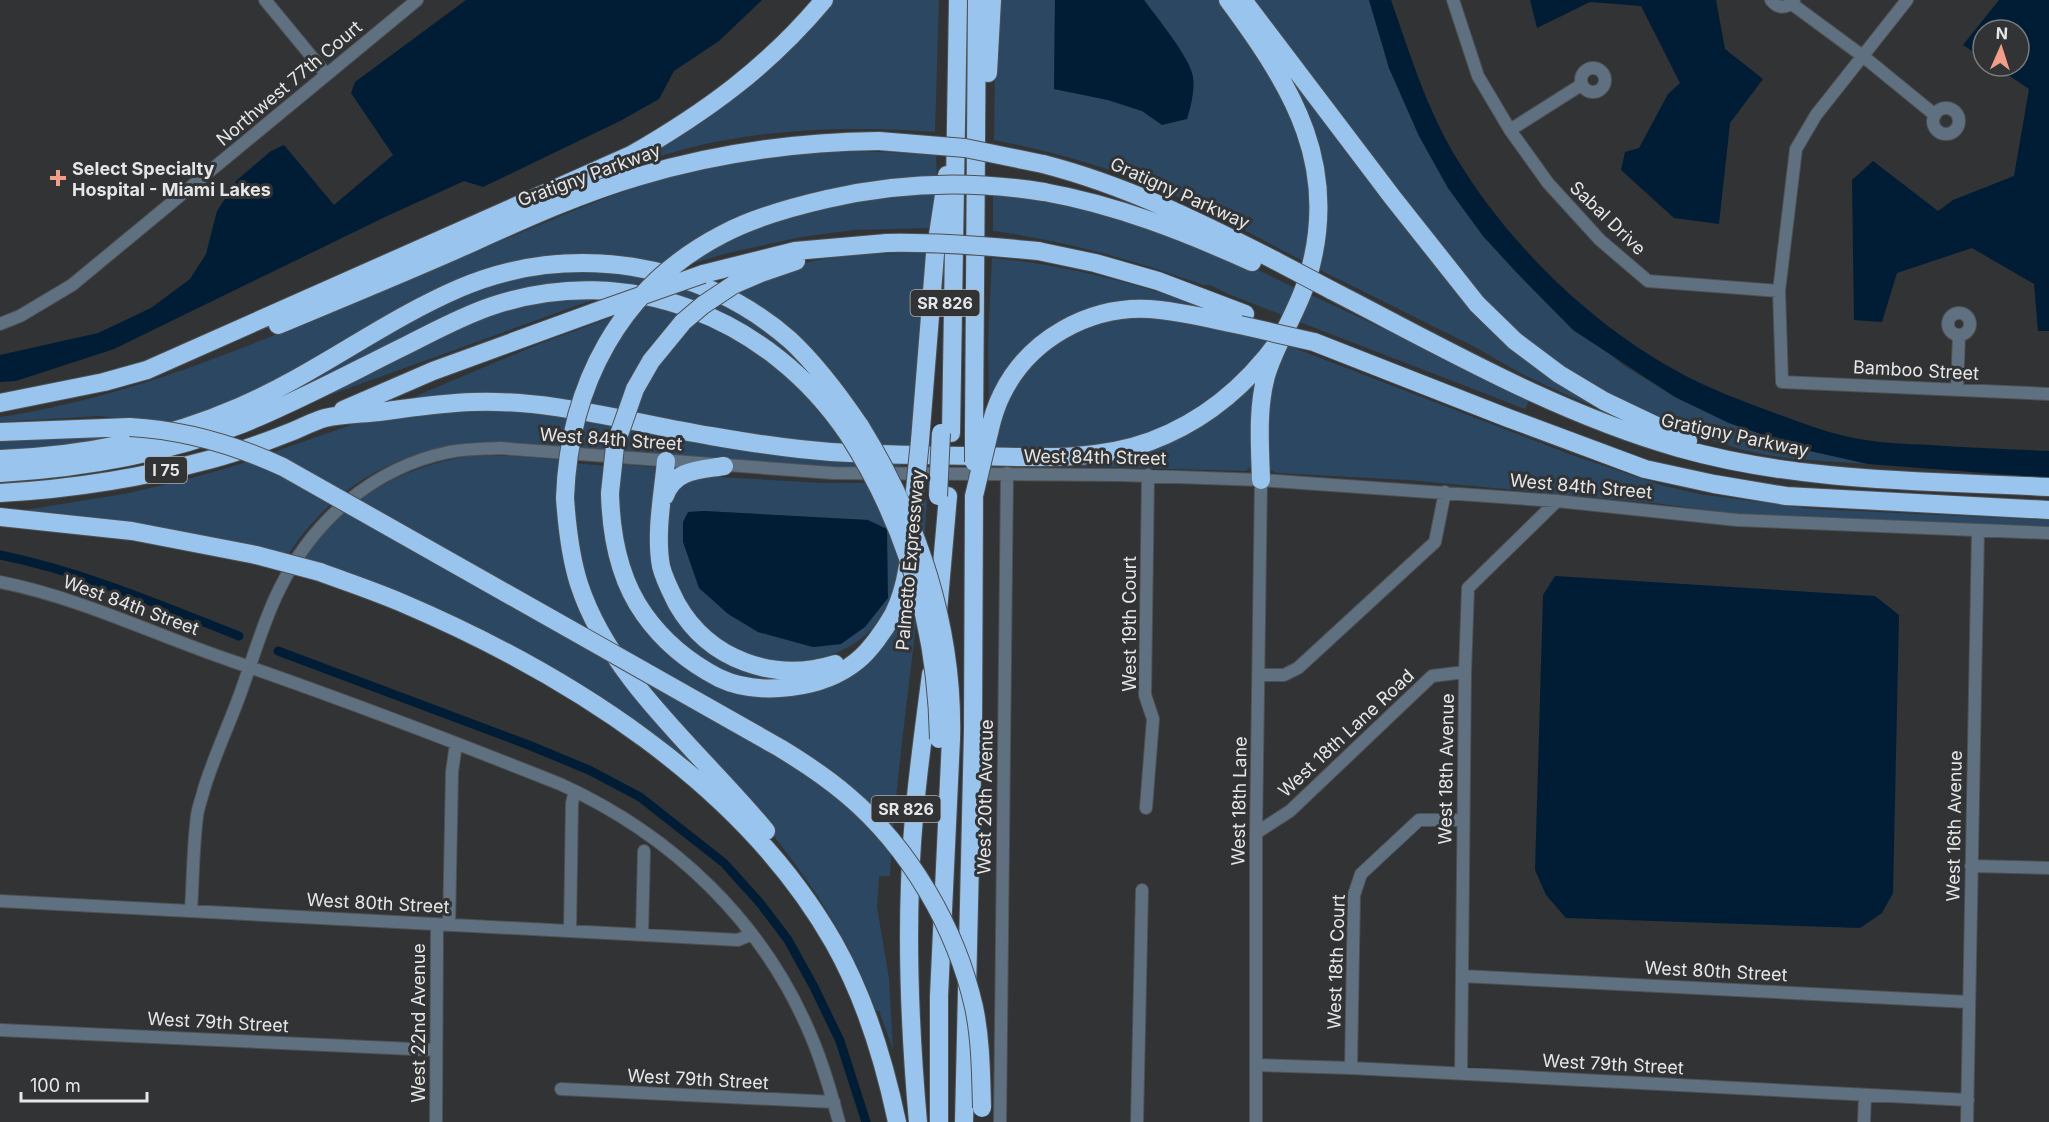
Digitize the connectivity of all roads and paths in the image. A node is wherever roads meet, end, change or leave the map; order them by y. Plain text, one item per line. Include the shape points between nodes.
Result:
1 (265, 0) edge
2 (417, 0) edge
3 (824, 0) edge
4 (949, 0) edge
5 (958, 0) edge
6 (977, 0) edge
7 (992, 0) edge
8 (1228, 0) edge
9 (1243, 0) edge
10 (1454, 0) edge
11 (1771, 0) edge
12 (1907, 0) edge
13 (1793, 2) edge
14 (1864, 57) junction
15 (326, 74) junction
16 (1581, 85) dead end
17 (1935, 114) dead end
18 (1510, 130) junction
19 (947, 173) junction
20 (976, 211) junction
21 (840, 246) junction
22 (1274, 266) junction
23 (1779, 291) junction
24 (1242, 320) junction
25 (0, 324) edge
26 (1959, 335) dead end
27 (1281, 338) junction
28 (147, 370) junction
29 (1957, 390) junction
30 (2049, 394) edge
31 (0, 403) edge
32 (325, 418) junction
33 (854, 430) junction
34 (0, 432) edge
35 (946, 433) junction
36 (982, 433) junction
37 (1712, 456) junction
38 (0, 459) edge
39 (666, 461) junction
40 (724, 466) junction
41 (0, 473) edge
42 (1007, 473) junction
43 (1148, 475) junction
44 (1261, 480) junction
45 (2049, 487) edge
46 (1444, 492) junction
47 (0, 493) edge
48 (943, 496) junction
49 (1557, 501) junction
50 (662, 507) junction
51 (2049, 510) edge
52 (0, 517) edge
53 (1978, 530) junction
54 (2049, 533) edge
55 (0, 582) edge
56 (883, 631) junction
57 (249, 667) junction
58 (1465, 672) junction
59 (1260, 675) junction
60 (945, 739) junction
61 (456, 744) junction
62 (574, 791) junction
63 (1146, 808) dead end
64 (1463, 820) junction
65 (1256, 833) junction
66 (644, 851) dead end
67 (1971, 866) junction
68 (2049, 868) edge
69 (1142, 890) dead end
70 (806, 899) junction
71 (0, 901) edge
72 (191, 911) junction
73 (443, 925) junction
74 (570, 931) junction
75 (752, 934) junction
76 (642, 935) junction
77 (1462, 976) junction
78 (1969, 1002) junction
79 (0, 1030) edge
80 (435, 1050) junction
81 (1256, 1065) junction
82 (1351, 1068) junction
83 (1461, 1074) junction
84 (561, 1089) dead end
85 (1864, 1096) junction
86 (1968, 1100) junction
87 (834, 1102) junction
88 (982, 1115) edge
89 (436, 1122) edge
90 (839, 1122) edge
91 (897, 1122) edge
92 (908, 1122) edge
93 (918, 1122) edge
94 (928, 1122) edge
95 (939, 1122) edge
96 (964, 1122) edge
97 (1000, 1122) edge
98 (1137, 1122) edge
99 (1256, 1122) edge
100 (1864, 1122) edge
101 (1967, 1122) edge

1 - 15 street
2 - 15 street, Northwest 77th Court
3 - 28 highway via 786,43 738,86 631,155
4 - 19 highway, Palmetto Expressway / SR 826
5 - 35 highway
6 - 20 highway, SR 826
7 - 20 highway via 986,177
8 - 27 highway via 1285,84 1305,128 1316,173 1319,208 1314,252 1302,293
9 - 37 highway via 1477,304 1559,374 1604,402 1685,439
10 - 18 street, Sabal Drive via 1478,76
11 - 13 street via 1780,7
12 - 14 street
13 - 14 street
14 - 17 street
14 - 23 street via 1816,115 1796,150
15 - 25 street, Northwest 77th Court via 72,285
16 - 18 street
18 - 23 street, Sabal Drive via 1548,183 1592,232 1648,281
19 - 35 highway, Palmetto Expressway / SR 826
19 - 56 highway, bridge via 935,254 906,570 902,593
20 - 36 highway, SR 826
21 - 24 highway, bridge via 969,244 1038,252 1158,281
21 - 32 highway, bridge via 795,251 703,274 433,371
21 - 56 highway, bridge via 733,285 683,322 651,361 635,389 615,446 610,493 613,533 629,588 644,614 690,661 721,679 772,689 818,681 858,661
22 - 28 highway, Gratigny Parkway, bridge via 1153,201 1095,178 1043,164 965,148 879,141 769,147 639,176 201,355
22 - 37 highway, Gratigny Parkway, bridge via 1331,290 1538,395 1608,425
22 - 70 highway, bridge via 1156,221 1086,200 1000,186 959,184 890,188 836,197 734,228 680,261 639,298 599,357 572,432 566,498 569,546 579,585 594,621 621,667 769,835
23 - 29 street, Bamboo Street via 1782,382
24 - 36 highway via 1148,309 1084,320 1052,336 1022,364
24 - 51 highway, bridge via 1314,342 1645,469 1786,496
26 - 29 street
27 - 32 highway via 1243,384 1185,426 1133,447 1087,455 820,451 509,402 431,405
27 - 44 highway via 1261,401
28 - 31 highway
29 - 30 street, Bamboo Street
32 - 47 highway, I 75 via 250,447 152,474
33 - 38 highway via 833,388 800,350 777,329 734,301 655,271 605,263 562,263 502,273 455,290 267,394 203,422 105,448
33 - 41 highway via 771,351 708,315 659,299 572,292 513,300 475,312 282,407 194,440 98,463
33 - 60 highway, bridge via 916,582 932,652
34 - 88 highway, bridge via 130,427 193,435 283,467 772,744 833,783 890,838 951,937 974,1009 980,1048
35 - 48 highway, Palmetto Expressway / SR 826, bridge
36 - 96 highway, bridge via 974,496
37 - 45 highway, Gratigny Parkway via 1803,473
39 - 40 street, West 84th Street
39 - 50 highway
39 - 57 street, West 84th Street via 466,449 404,466 380,477 342,505 300,552 276,594
40 - 42 street, West 84th Street via 833,473
40 - 50 highway via 683,473 668,488
42 - 43 street, West 84th Street
42 - 97 street, West 20th Avenue
43 - 44 street, West 84th Street
43 - 63 street, West 19th Court via 1145,694 1154,718
44 - 46 street, West 84th Street
44 - 59 street, West 18th Lane
46 - 49 street, West 84th Street
46 - 59 street via 1435,542 1298,668 1284,675
48 - 92 highway, Palmetto Expressway / SR 826 via 901,874 901,1006
48 - 93 highway via 940,592 910,881 910,1002
49 - 53 street, West 84th Street via 1737,520
49 - 58 street, West 18th Avenue via 1468,588
50 - 56 highway via 662,566 671,593 702,636 726,655 776,670 817,669 851,656
52 - 70 highway, bridge via 132,531 256,555 320,572 399,601 474,635 602,709 665,754 726,805 764,844
53 - 54 street, West 84th Street
53 - 67 street, West 16th Avenue
55 - 57 street, West 84th Street via 66,599
57 - 61 street, West 84th Street
57 - 72 street via 197,814
58 - 64 street, West 18th Avenue
58 - 65 street, West 18th Lane Road via 1432,676 1290,811
59 - 65 street, West 18th Lane
60 - 94 highway via 929,965
60 - 95 highway
61 - 62 street
61 - 73 street, West 22nd Avenue
62 - 74 street
62 - 75 street via 628,820 675,854 712,888
64 - 77 street, West 18th Avenue
64 - 82 street, West 18th Court via 1419,820 1361,874 1354,895
65 - 81 street, West 18th Lane
66 - 76 street
67 - 68 street
67 - 78 street, West 16th Avenue
69 - 98 street
70 - 91 highway via 859,996 879,1050
71 - 72 street, West 80th Street
72 - 73 street, West 80th Street
73 - 74 street, West 80th Street
73 - 80 street, West 22nd Avenue
74 - 76 street, West 80th Street
75 - 76 street, West 80th Street via 738,940
75 - 87 street via 798,1009
77 - 78 street, West 80th Street
77 - 83 street, West 18th Avenue
78 - 86 street, West 16th Avenue
79 - 80 street, West 79th Street
80 - 89 street, West 22nd Avenue
81 - 82 street, West 79th Street
81 - 99 street, West 18th Lane
82 - 83 street, West 79th Street
83 - 85 street, West 79th Street
84 - 87 street, West 79th Street
85 - 86 street, West 79th Street
85 - 100 street
86 - 101 street, West 16th Avenue
87 - 90 street

